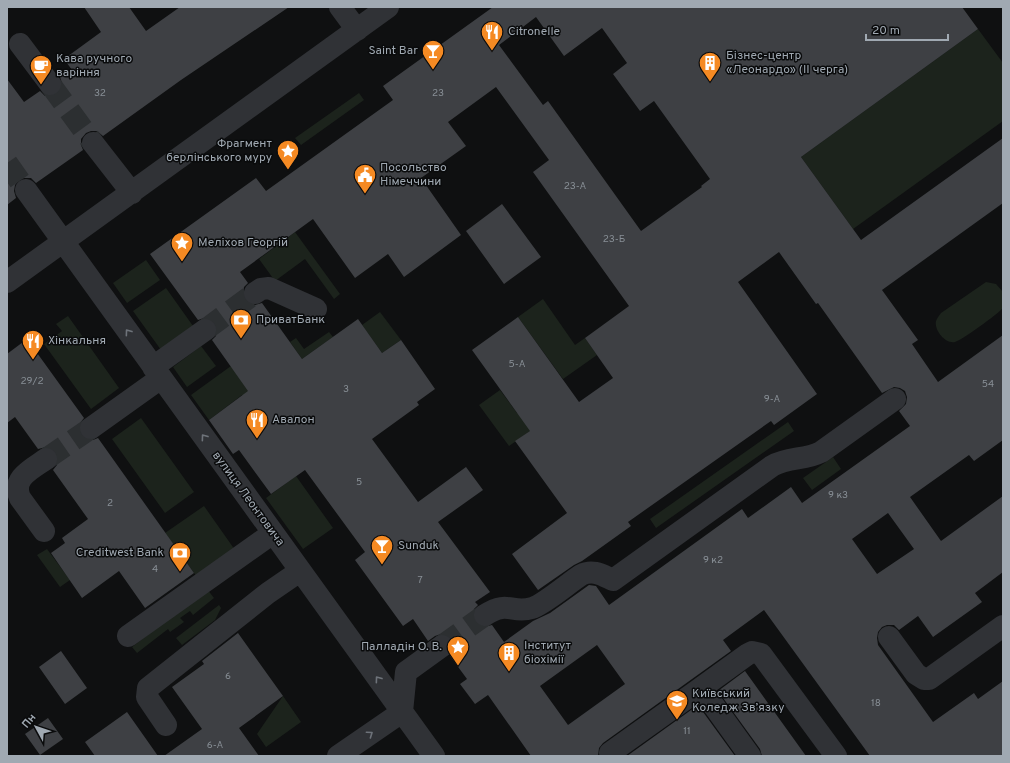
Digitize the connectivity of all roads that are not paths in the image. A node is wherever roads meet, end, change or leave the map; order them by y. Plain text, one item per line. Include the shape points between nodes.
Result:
1 (340, 7) edge
2 (388, 7) edge
3 (357, 30) junction
4 (20, 44) dead end
5 (50, 84) tunnel mouth
6 (93, 143) tunnel mouth
7 (26, 190) tunnel mouth
8 (132, 193) junction
9 (63, 242) junction
10 (7, 282) edge
11 (255, 293) tunnel mouth
12 (316, 309) dead end
13 (205, 330) tunnel mouth
14 (157, 372) junction
15 (895, 399) dead end
16 (91, 428) tunnel mouth
17 (46, 459) tunnel mouth
18 (44, 531) dead end
19 (273, 533) junction
20 (300, 571) junction
21 (485, 615) tunnel mouth
22 (1003, 626) edge
23 (128, 636) dead end
24 (889, 637) dead end
25 (442, 646) tunnel mouth
26 (701, 688) junction
27 (402, 712) junction
28 (166, 725) dead end
29 (610, 753) dead end
30 (338, 756) edge
31 (434, 756) edge
32 (750, 756) edge
33 (836, 756) edge

1 - 3 street
2 - 3 street
3 - 8 street
4 - 5 street
6 - 8 street
7 - 9 street, вулиця Леонтовича
8 - 9 street
9 - 10 street
14 -> 9 street, вулиця Леонтовича
11 - 12 street via 269,288
13 - 14 street
14 - 16 street
19 -> 14 street, вулиця Леонтовича
15 - 21 street via 821,452 786,459 772,466 613,580 589,571 535,608 525,610 499,607
17 - 18 street via 24,475 17,486 20,498
19 - 20 street, вулиця Леонтовича
19 - 23 street
27 -> 20 street, вулиця Леонтовича
20 - 28 street via 268,593 148,688 147,697
22 - 24 street via 929,679 916,674
25 - 27 street via 406,672
26 - 29 street
26 - 32 street
26 - 33 street via 748,654 762,654
30 -> 27 street
27 - 31 street, вулиця Леонтовича

